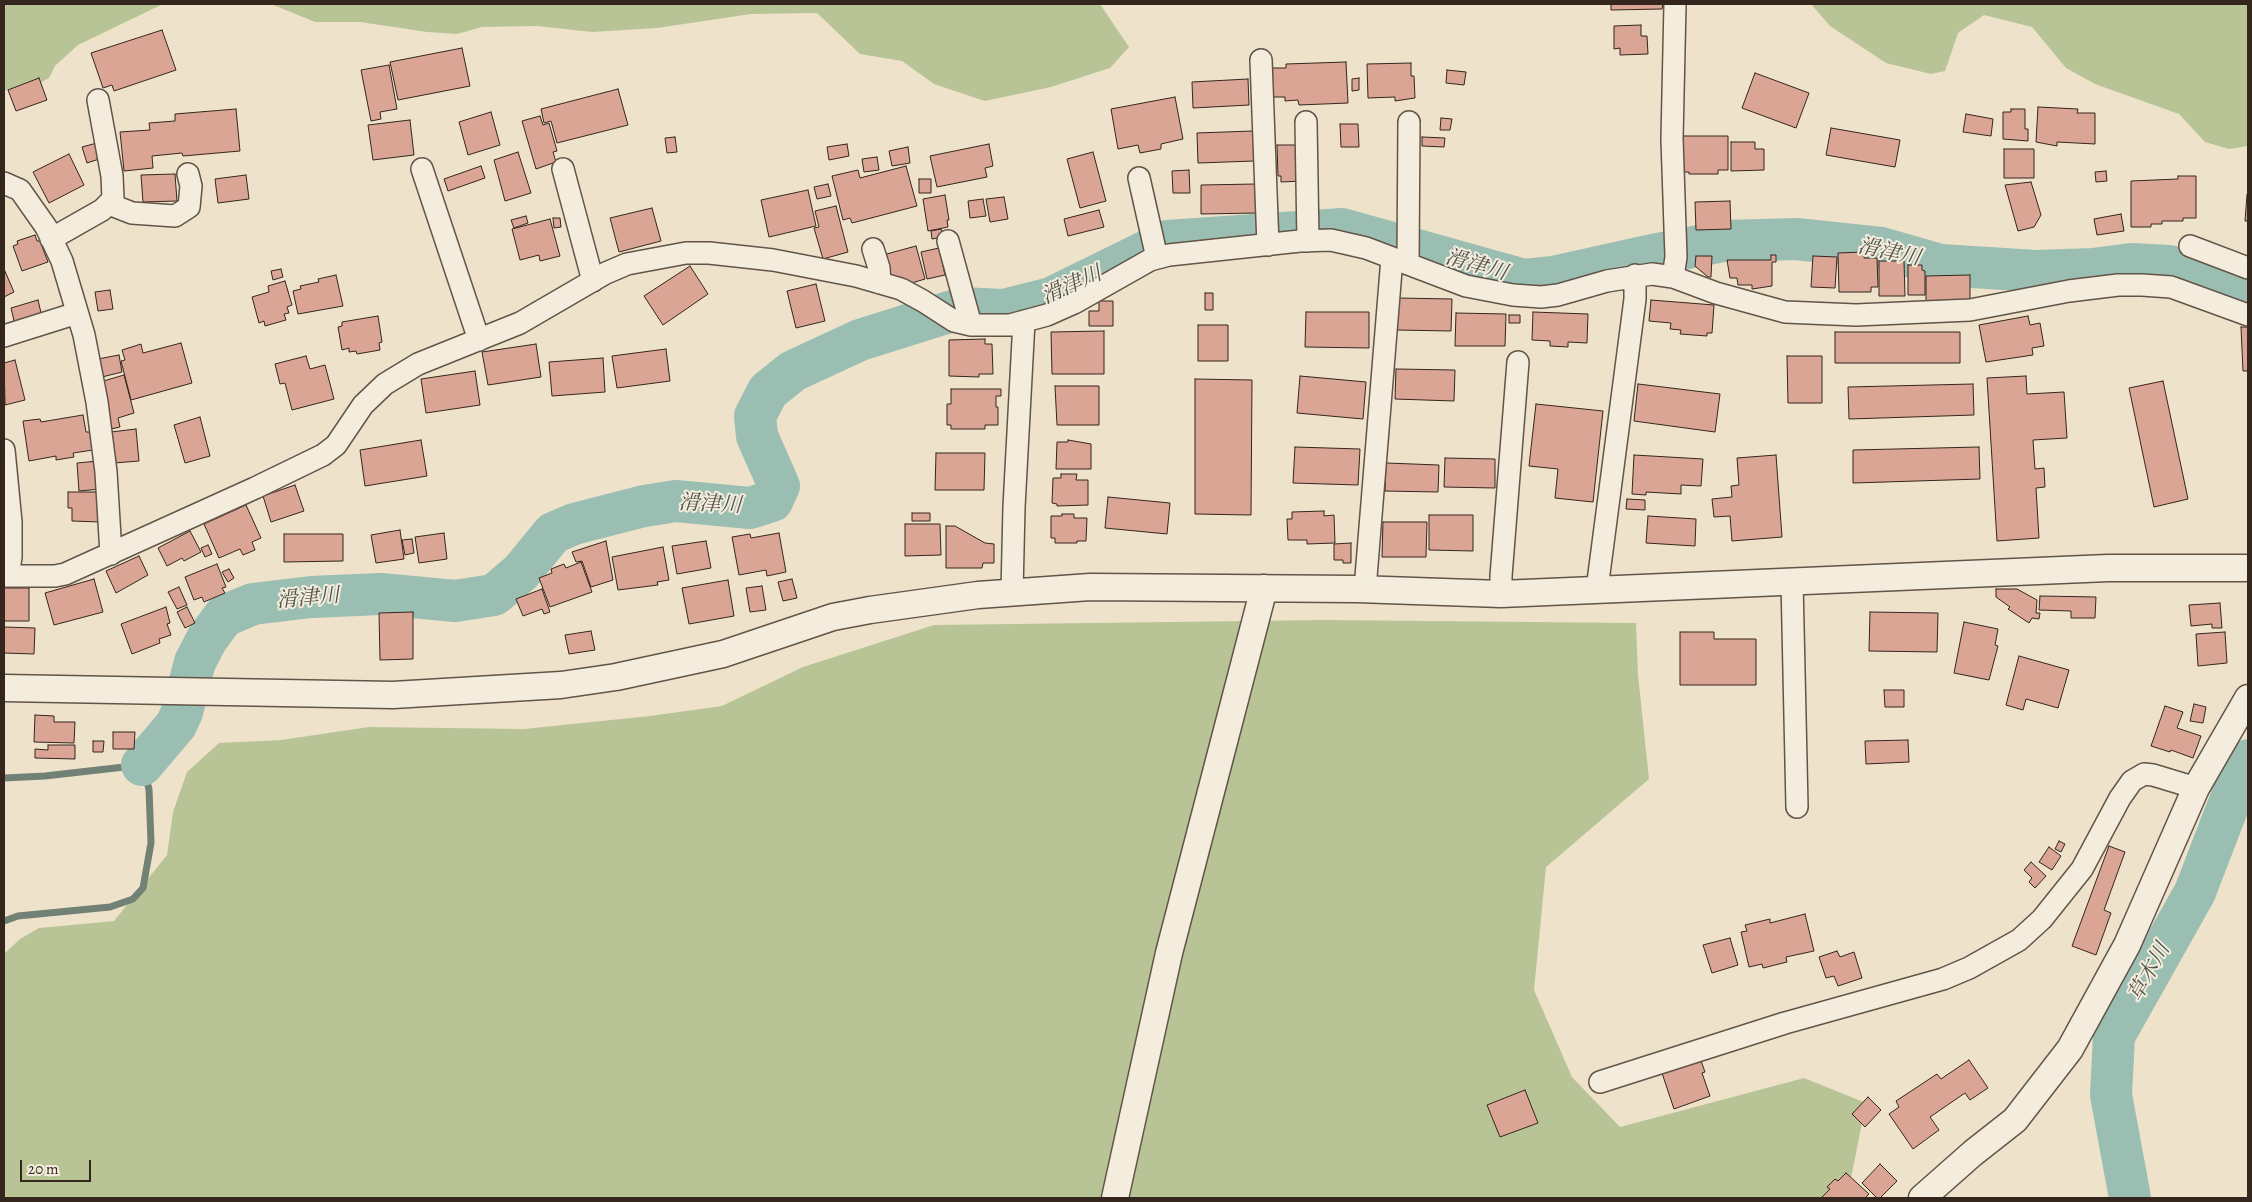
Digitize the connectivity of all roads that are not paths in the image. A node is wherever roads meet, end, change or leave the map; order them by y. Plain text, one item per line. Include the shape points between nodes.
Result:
1 (1675, 4) edge
2 (1261, 60) dead end
3 (98, 100) dead end
4 (1306, 122) dead end
5 (1409, 122) dead end
6 (422, 169) dead end
7 (563, 169) dead end
8 (188, 174) dead end
9 (1139, 178) dead end
10 (4, 183) edge
11 (109, 204) junction
12 (51, 239) junction
13 (948, 241) dead end
14 (1308, 241) junction
15 (1268, 245) junction
16 (2190, 246) dead end
17 (872, 249) dead end
18 (1157, 258) junction
19 (1400, 261) junction
20 (2248, 268) edge
21 (1635, 276) junction
22 (1673, 277) junction
23 (593, 281) junction
24 (880, 283) junction
25 (78, 313) junction
26 (2248, 315) edge
27 (1024, 321) junction
28 (971, 325) junction
29 (4, 336) edge
30 (479, 340) junction
31 (1518, 362) dead end
32 (4, 450) edge
33 (110, 554) junction
34 (2248, 568) edge
35 (6, 576) edge
36 (1792, 581) junction
37 (1264, 588) junction
38 (1365, 589) junction
39 (1597, 589) junction
40 (1012, 592) junction
41 (1501, 594) junction
42 (4, 688) edge
43 (2248, 698) edge
44 (2196, 788) junction
45 (1797, 807) dead end
46 (1600, 1082) dead end
47 (1115, 1198) edge
48 (1922, 1198) edge

1 - 22 street via 1672,139 1676,257
2 - 15 street
3 - 11 street via 114,191
4 - 14 street
5 - 19 street
6 - 30 street
7 - 23 street
8 - 11 street via 191,186 189,207 175,216 132,213
9 - 18 street
10 - 12 street via 20,190
11 - 12 street
12 - 25 street via 62,261
13 - 28 street
14 - 15 street
14 - 19 street via 1331,240 1366,248
15 - 18 street
16 - 20 street
17 - 24 street
18 - 27 street via 1074,303
19 - 21 street via 1466,286 1541,297
19 - 38 street
21 - 22 street
21 - 39 street via 1636,299
22 - 26 street via 1716,293 1792,312 1856,315 1970,310 2069,291 2142,284 2171,287
23 - 24 street via 627,264 686,253 709,253 808,266
23 - 30 street via 520,323
24 - 28 street via 902,289 954,321
25 - 29 street
25 - 33 street via 97,402 108,500
27 - 28 street via 1010,325
27 - 40 street
30 - 33 street via 418,364 385,384 363,405 336,445 323,455
31 - 41 street
32 - 35 street via 11,522 11,557
33 - 35 street via 65,574
34 - 36 street via 2108,568
36 - 39 street
36 - 45 street
37 - 38 street
37 - 40 street via 1090,587
37 - 47 street via 1169,954
38 - 41 street
39 - 41 street
40 - 42 street via 939,599 833,617 723,654 561,685 392,695
43 - 44 street
44 - 46 street via 2144,774 2132,781 2082,869 2042,919 2020,940 1969,968 1942,979 1785,1023
44 - 48 street via 2127,945 2070,1049 2015,1120

